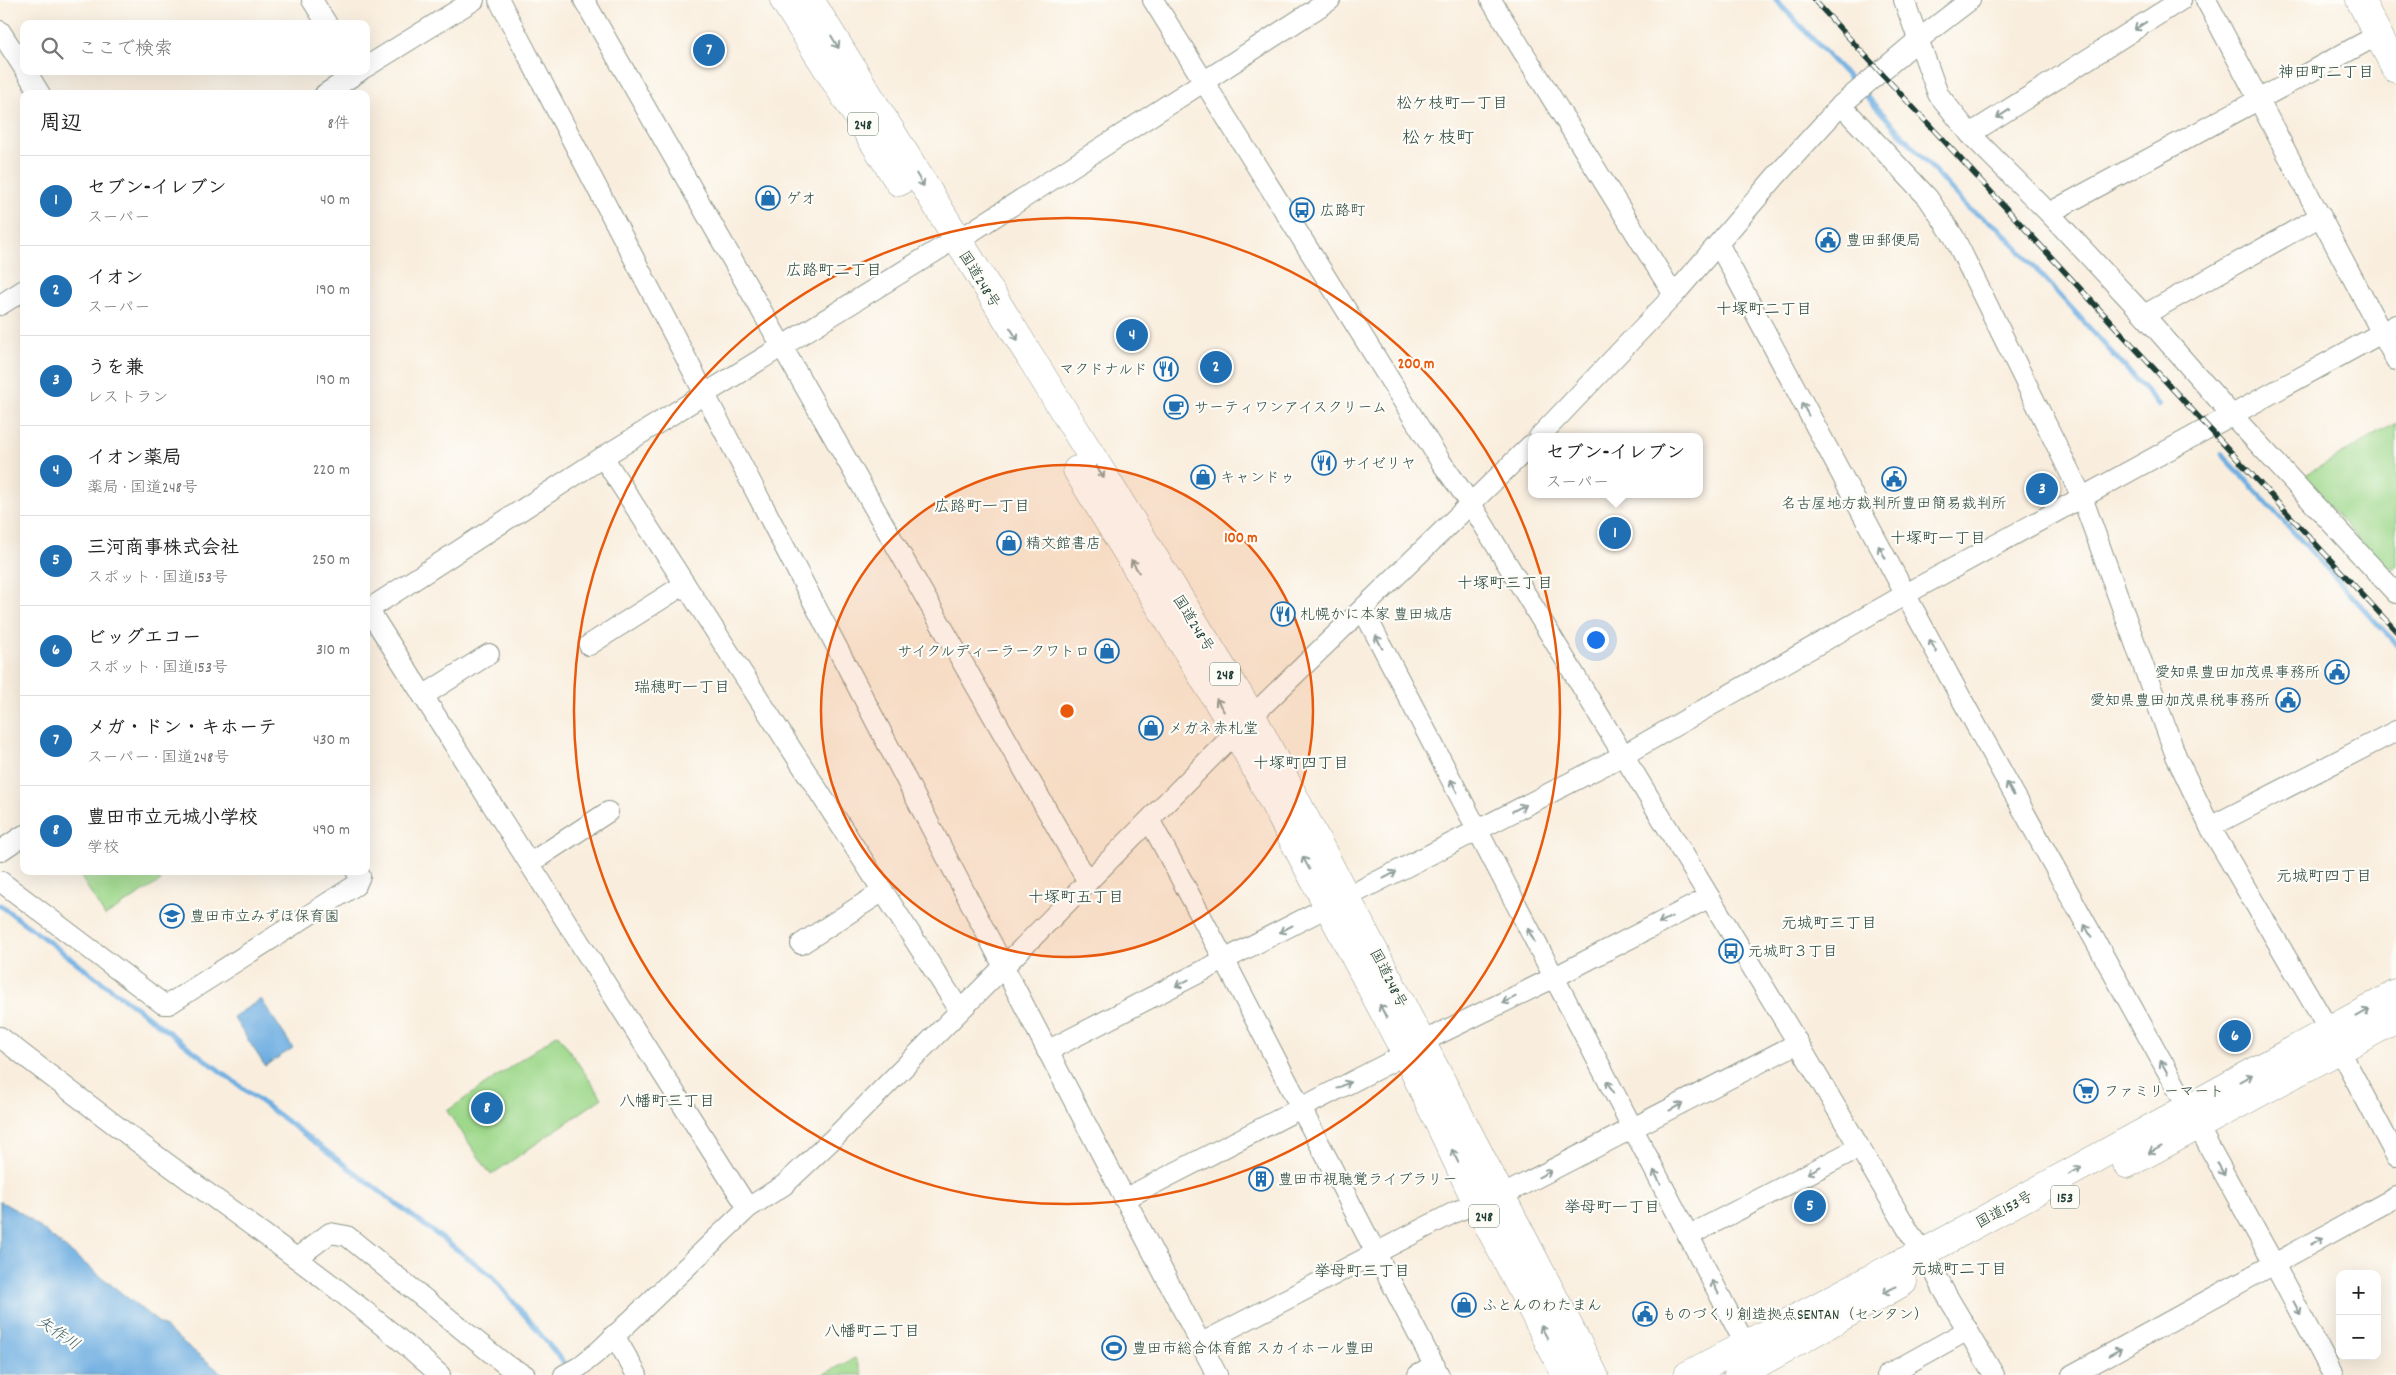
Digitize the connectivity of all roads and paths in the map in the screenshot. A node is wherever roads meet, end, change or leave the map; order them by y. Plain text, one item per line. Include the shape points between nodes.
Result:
1 (312, 0) edge
2 (474, 0) edge
3 (499, 0) edge
4 (584, 0) edge
5 (784, 0) edge
6 (810, 0) edge
7 (1153, 0) edge
8 (1330, 0) edge
9 (1491, 0) edge
10 (1904, 0) edge
11 (1970, 0) edge
12 (2181, 0) edge
13 (2206, 0) edge
14 (2360, 0) edge
15 (325, 20) edge
16 (0, 31) edge
17 (2378, 35) junction
18 (1918, 40) junction
19 (20, 62) edge
20 (370, 64) edge
21 (2396, 69) edge
22 (28, 75) edge
23 (353, 75) edge
24 (1202, 81) junction
25 (38, 90) edge
26 (331, 90) edge
27 (2258, 98) junction
28 (1841, 105) junction
29 (1970, 134) junction
30 (2048, 213) junction
31 (2321, 216) junction
32 (949, 245) junction
33 (1719, 245) junction
34 (20, 292) edge
35 (1674, 295) junction
36 (0, 305) edge
37 (2144, 315) junction
38 (2389, 329) edge
39 (782, 347) junction
40 (2396, 360) edge
41 (706, 396) junction
42 (2232, 414) junction
43 (1544, 433) edge
44 (1528, 448) edge
45 (603, 457) junction
46 (2082, 497) junction
47 (1471, 504) junction
48 (685, 584) junction
49 (2393, 586) edge
50 (1906, 594) junction
51 (370, 608) edge
52 (1363, 610) junction
53 (370, 615) edge
54 (589, 645) dead end
55 (489, 654) dead end
56 (423, 696) junction
57 (1244, 725) junction
58 (2396, 730) edge
59 (1622, 756) junction
60 (608, 812) dead end
61 (1150, 821) junction
62 (2210, 827) junction
63 (1476, 830) junction
64 (20, 838) edge
65 (0, 851) edge
66 (530, 863) junction
67 (359, 875) edge
68 (0, 880) edge
69 (1088, 882) junction
70 (883, 891) junction
71 (1708, 898) junction
72 (1338, 902) junction
73 (801, 944) dead end
74 (1225, 961) junction
75 (1004, 968) junction
76 (1553, 978) junction
77 (2396, 994) edge
78 (959, 1009) junction
79 (2396, 1019) edge
80 (0, 1037) edge
81 (2335, 1041) junction
82 (1798, 1044) junction
83 (1414, 1048) junction
84 (1047, 1051) junction
85 (1301, 1108) junction
86 (2193, 1118) junction
87 (1633, 1130) junction
88 (1858, 1148) junction
89 (2396, 1156) edge
90 (2396, 1197) edge
91 (1124, 1199) junction
92 (1490, 1200) junction
93 (748, 1208) junction
94 (1688, 1236) junction
95 (1376, 1253) junction
96 (297, 1258) junction
97 (1929, 1260) junction
98 (2274, 1264) junction
99 (1968, 1330) junction
100 (614, 1335) junction
101 (1200, 1344) junction
102 (1750, 1365) edge
103 (572, 1371) edge
104 (1431, 1372) edge
105 (440, 1375) edge
106 (525, 1375) edge
107 (637, 1375) edge
108 (1217, 1375) edge
109 (1566, 1375) edge
110 (1594, 1375) edge
111 (1688, 1375) edge
112 (1887, 1375) edge
113 (1994, 1375) edge
114 (2072, 1375) edge
115 (2332, 1375) edge

1 - 15 street
2 - 20 street
3 - 41 street
4 - 39 street
5 - 32 highway, 国道248号 / 248
6 -> 32 highway, 国道248号 / 248
7 - 24 street
8 - 24 street
9 - 35 street
10 - 18 street
11 - 18 street
12 -> 29 street
13 - 27 street
14 - 17 highway
16 - 19 street
17 - 21 highway
17 - 27 street
18 - 28 street
18 - 29 street via 1938,94
22 - 25 street
23 - 26 street
24 - 32 street
24 - 47 street via 1441,462
27 - 30 street
27 - 31 street
28 - 33 street
28 - 46 street via 1928,198 1946,223
29 - 30 street
30 - 37 street
31 - 37 street
31 - 38 street
32 - 39 street
32 - 57 highway, 国道248号 / 248
33 - 35 street
50 -> 33 street
34 - 36 street
35 - 43 street
37 - 42 street
38 - 40 street
38 - 42 street
39 - 41 street
39 - 69 street
41 - 45 street
41 - 75 street
42 - 46 street
42 - 49 street
44 - 47 street
45 - 48 street
45 - 51 street
46 - 50 street
46 - 62 street via 2176,756
47 - 52 street
47 - 59 street
48 - 54 street
48 - 70 street
50 - 59 street
86 -> 50 street
52 - 57 street
63 -> 52 street
53 - 56 street
55 - 56 street
56 - 66 street
57 - 61 street
57 - 72 highway, 国道248号 / 248
58 - 62 street
63 -> 59 street
59 - 71 street
60 - 66 street
61 - 69 street
61 - 74 street
62 - 81 street
72 -> 63 street
76 -> 63 street
64 - 65 street
66 - 93 street
67 - 68 street via 356,885 169,1004 163,1004
69 - 75 street
70 - 73 street
70 - 78 street
71 -> 76 street
71 - 82 street
72 -> 74 street
72 - 83 highway, 国道248号 / 248
74 -> 84 street
74 - 85 street
75 - 78 street
75 - 84 street
76 -> 83 street
87 -> 76 street
81 -> 77 highway, 国道153号 / 153
78 - 93 street via 784,1185
79 - 81 highway, 国道153号 / 153
80 - 96 street
81 - 86 highway, 国道153号 / 153
81 - 89 street
87 -> 82 street
82 - 88 street
85 -> 83 street
83 - 92 highway, 国道248号 / 248
84 - 91 street
85 - 91 street
85 - 95 street
86 - 97 highway, 国道153号 / 153
86 -> 98 street
92 -> 87 street
94 -> 87 street
88 -> 94 street
88 - 97 street
98 -> 90 street
91 - 101 street
92 - 95 street via 1456,1211
109 -> 92 highway, 国道248号 / 248
92 - 110 highway, 国道248号 / 248
93 - 100 street
102 -> 94 street
95 - 101 street
95 - 104 street
96 - 105 street via 403,1341
96 - 106 street via 330,1233 347,1236 506,1365
97 - 99 street
97 - 102 highway, 国道153号 / 153 via 1903,1282
114 -> 98 street
98 -> 115 street
99 - 112 street
99 - 113 street
100 - 103 street
100 - 107 street
101 - 108 street
102 - 111 highway, 国道153号 / 153

